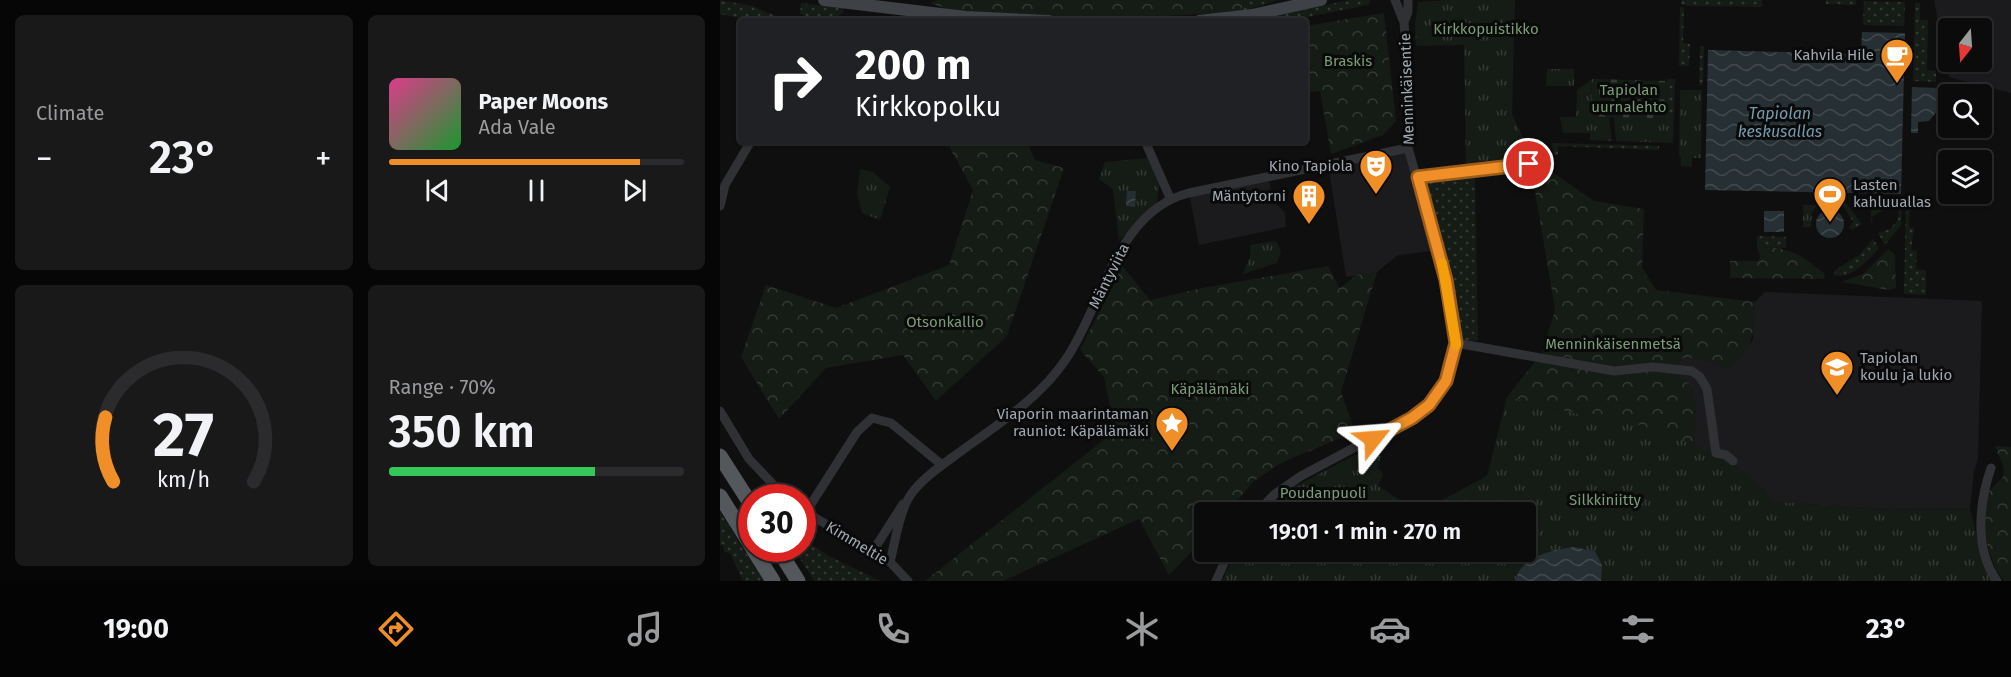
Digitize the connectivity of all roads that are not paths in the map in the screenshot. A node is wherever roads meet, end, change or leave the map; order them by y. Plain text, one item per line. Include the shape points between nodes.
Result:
1 (824, 0) edge
2 (1321, 0) edge
3 (1395, 0) edge
4 (1408, 0) edge
5 (993, 18) edge
6 (1226, 18) edge
7 (1404, 22) junction
8 (749, 144) edge
9 (1146, 144) edge
10 (1408, 148) junction
11 (1529, 164) dead end
12 (1418, 177) junction
13 (1170, 198) junction
14 (720, 206) edge
15 (1456, 343) junction
16 (720, 411) edge
17 (720, 456) edge
18 (1734, 461) dead end
19 (942, 465) junction
20 (1991, 468) dead end
21 (738, 484) edge
22 (773, 484) edge
23 (816, 493) edge
24 (720, 496) edge
25 (907, 500) junction
26 (1267, 502) edge
27 (816, 518) edge
28 (738, 525) edge
29 (873, 551) junction
30 (761, 562) edge
31 (786, 562) edge
32 (890, 562) junction
33 (1225, 562) edge
34 (773, 581) edge
35 (798, 581) edge
36 (908, 581) edge
37 (1216, 581) edge
38 (1997, 581) edge

1 - 5 main road
2 - 6 main road
3 - 7 street, Menninkäisentie
4 - 7 street, Menninkäisentie
7 - 10 street, Menninkäisentie
8 - 14 street via 725,185
9 - 13 street
10 - 12 street, Menninkäisentie
10 - 13 street
11 - 12 street
12 - 15 street, Menninkäisentie via 1446,280
13 - 19 street, Mäntyviita via 1131,235 1061,367 1033,395
15 - 18 street via 1614,371 1653,367 1692,371 1707,389 1716,453
15 - 26 street, Menninkäisentie via 1446,381 1429,405 1412,418 1301,476
16 - 22 street via 749,459
17 - 21 highway
19 - 23 street via 891,423 872,418 857,432
19 - 25 street, Mäntyviita
20 - 38 street via 1981,505 1981,532 1988,564
24 - 28 highway
25 - 29 street, Mäntyviita
25 - 32 street, Mäntyviita
27 - 29 street, Kimmeltie
29 - 32 street, Kimmeltie
30 - 34 highway
31 - 35 highway
32 - 36 street, Kimmeltie
33 - 37 street

